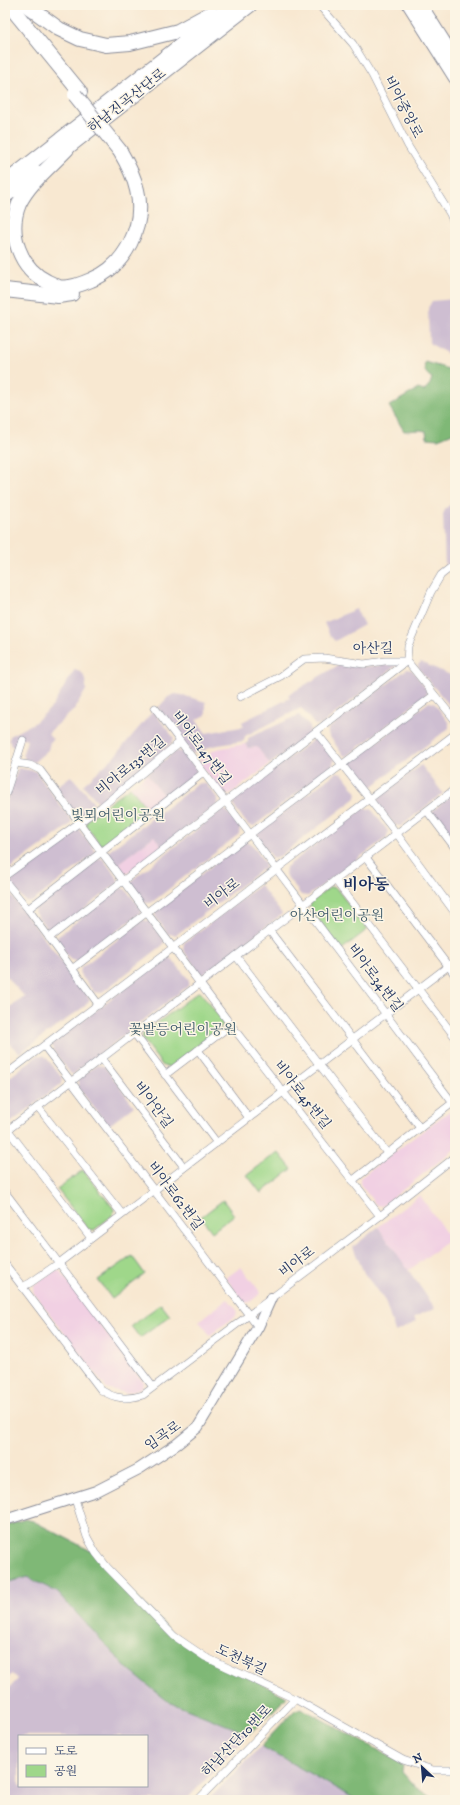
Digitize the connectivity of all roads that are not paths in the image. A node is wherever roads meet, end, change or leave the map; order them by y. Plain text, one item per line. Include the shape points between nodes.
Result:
1 (9, 5) edge
2 (26, 5) edge
3 (223, 5) edge
4 (232, 5) edge
5 (250, 5) edge
6 (319, 5) edge
7 (409, 5) edge
8 (421, 5) edge
9 (5, 10) edge
10 (455, 59) edge
11 (455, 78) edge
12 (77, 93) junction
13 (66, 149) junction
14 (123, 149) junction
15 (5, 183) edge
16 (5, 196) edge
17 (455, 226) edge
18 (5, 290) edge
19 (455, 564) edge
20 (407, 661) junction
21 (434, 695) junction
22 (240, 697) dead end
23 (155, 708) dead end
24 (455, 720) edge
25 (316, 732) junction
26 (455, 734) edge
27 (23, 740) dead end
28 (180, 742) junction
29 (16, 763) junction
30 (342, 764) junction
31 (203, 773) junction
32 (455, 790) edge
33 (5, 796) edge
34 (368, 798) junction
35 (226, 803) junction
36 (427, 811) junction
37 (78, 823) junction
38 (250, 833) junction
39 (397, 834) junction
40 (455, 848) edge
41 (101, 852) junction
42 (366, 856) junction
43 (276, 869) junction
44 (5, 876) edge
45 (335, 880) junction
46 (5, 881) edge
47 (124, 882) junction
48 (303, 905) junction
49 (28, 909) junction
50 (146, 911) junction
51 (455, 913) edge
52 (269, 930) junction
53 (49, 938) junction
54 (174, 947) junction
55 (236, 956) junction
56 (455, 961) edge
57 (448, 966) junction
58 (72, 969) junction
59 (455, 975) edge
60 (201, 982) junction
61 (418, 989) junction
62 (99, 1005) junction
63 (386, 1013) junction
64 (231, 1025) junction
65 (134, 1033) junction
66 (455, 1037) edge
67 (352, 1038) junction
68 (44, 1046) junction
69 (198, 1050) junction
70 (101, 1058) junction
71 (319, 1064) junction
72 (5, 1075) edge
73 (165, 1075) junction
74 (71, 1081) junction
75 (282, 1092) junction
76 (454, 1103) edge
77 (38, 1106) junction
78 (249, 1118) junction
79 (420, 1128) junction
80 (6, 1131) edge
81 (216, 1143) junction
82 (387, 1153) junction
83 (455, 1157) edge
84 (184, 1167) junction
85 (352, 1181) junction
86 (155, 1190) junction
87 (5, 1192) edge
88 (122, 1214) junction
89 (380, 1216) junction
90 (91, 1238) junction
91 (60, 1263) junction
92 (5, 1264) edge
93 (22, 1287) junction
94 (271, 1298) junction
95 (249, 1315) junction
96 (258, 1327) junction
97 (153, 1387) junction
98 (75, 1498) junction
99 (5, 1520) edge
100 (295, 1699) junction
101 (455, 1770) edge
102 (198, 1800) edge

1 - 12 highway
2 - 3 highway via 59,29 80,39 106,44 130,42 178,31
4 - 15 highway, 하남진곡산단로
5 - 13 highway, 하남진곡산단로
6 - 17 street, 비아중앙로 via 353,44
7 - 11 main road
8 - 10 main road
9 - 12 highway
12 - 14 highway, bridge
13 - 14 highway via 31,187 19,205 14,225 17,245 26,264 40,278 59,287 78,285 102,276 120,260 132,239 138,215 137,191
13 - 16 highway, 하남진곡산단로
14 - 18 highway via 140,171 147,196 145,218 138,243 126,263 106,280 81,293 58,296
19 - 20 street, 아산길 via 441,575 432,592 408,646
20 - 21 street
20 - 22 street, 아산길 via 364,664 324,658 304,659 281,676
20 - 25 street, 비아로147번길
21 - 24 street
21 - 30 street
23 - 28 street, 비아로147번길
25 - 30 street
25 - 35 street, 비아로147번길
26 - 34 street, 비아로
27 - 29 street
28 - 31 street, 비아로147번길
28 - 37 street, 비아로135번길
29 - 33 street
29 - 37 street via 40,770
30 - 34 street
30 - 38 street
31 - 35 street, 비아로147번길
31 - 41 street
32 - 36 street
34 - 39 street
34 - 43 street, 비아로
35 - 38 street, 비아로147번길
35 - 47 street
36 - 39 street
36 - 40 street
37 - 41 street
37 - 44 street, 비아로135번길
38 - 43 street, 비아로147번길
38 - 50 street
39 - 42 street
39 - 51 street
41 - 47 street
41 - 49 street
42 - 45 street
42 - 57 street
43 - 48 street, 비아로34번길
43 - 54 street, 비아로
45 - 48 street
45 - 61 street
46 - 49 street
47 - 50 street
47 - 53 street
48 - 52 street
48 - 63 street, 비아로34번길
49 - 53 street
50 - 54 street
50 - 58 street
52 - 55 street
52 - 67 street
53 - 58 street
54 - 60 street, 비아로45번길
54 - 62 street, 비아로
55 - 60 street
55 - 71 street
56 - 57 street
57 - 59 street
57 - 61 street
58 - 62 street
60 - 64 street, 비아로45번길
60 - 65 street
61 - 63 street
61 - 66 street
62 - 68 street, 비아로
63 - 67 street
63 - 76 street, 비아로34번길
64 - 69 street
64 - 75 street, 비아로45번길
65 - 70 street
65 - 73 street, 비아안길
67 - 71 street
67 - 79 street
68 - 72 street, 비아로
68 - 74 street, 비아로62번길
69 - 73 street, 비아안길
69 - 78 street
70 - 74 street
70 - 84 street, 비아안길
71 - 75 street
71 - 82 street
73 - 81 street, 비아안길
74 - 77 street
74 - 86 street, 비아로62번길
75 - 78 street
75 - 85 street, 비아로45번길
76 - 79 street
77 - 80 street
77 - 88 street
78 - 81 street
79 - 82 street
80 - 90 street
81 - 84 street
82 - 85 street
83 - 89 street, 비아로
84 - 86 street
85 - 89 street, 비아로45번길
86 - 88 street
86 - 95 street, 비아로62번길
87 - 91 street
88 - 90 street
89 - 94 street, 비아로
90 - 91 street
91 - 93 street
91 - 97 street
92 - 93 street, 비아로
93 - 97 street, 비아로 via 101,1390 110,1396 132,1399
94 - 95 street, 비아로
94 - 96 main road, 임곡로
95 - 96 street, 비아로62번길
95 - 97 street, 비아로
96 - 98 main road, 임곡로 via 198,1427 139,1469 96,1492
98 - 99 main road, 임곡로
98 - 100 street, 도천북길 via 87,1537 106,1567 174,1636 205,1657
100 - 101 street, 도천북길 via 403,1760 433,1770
100 - 102 street, 하남산단10번로

